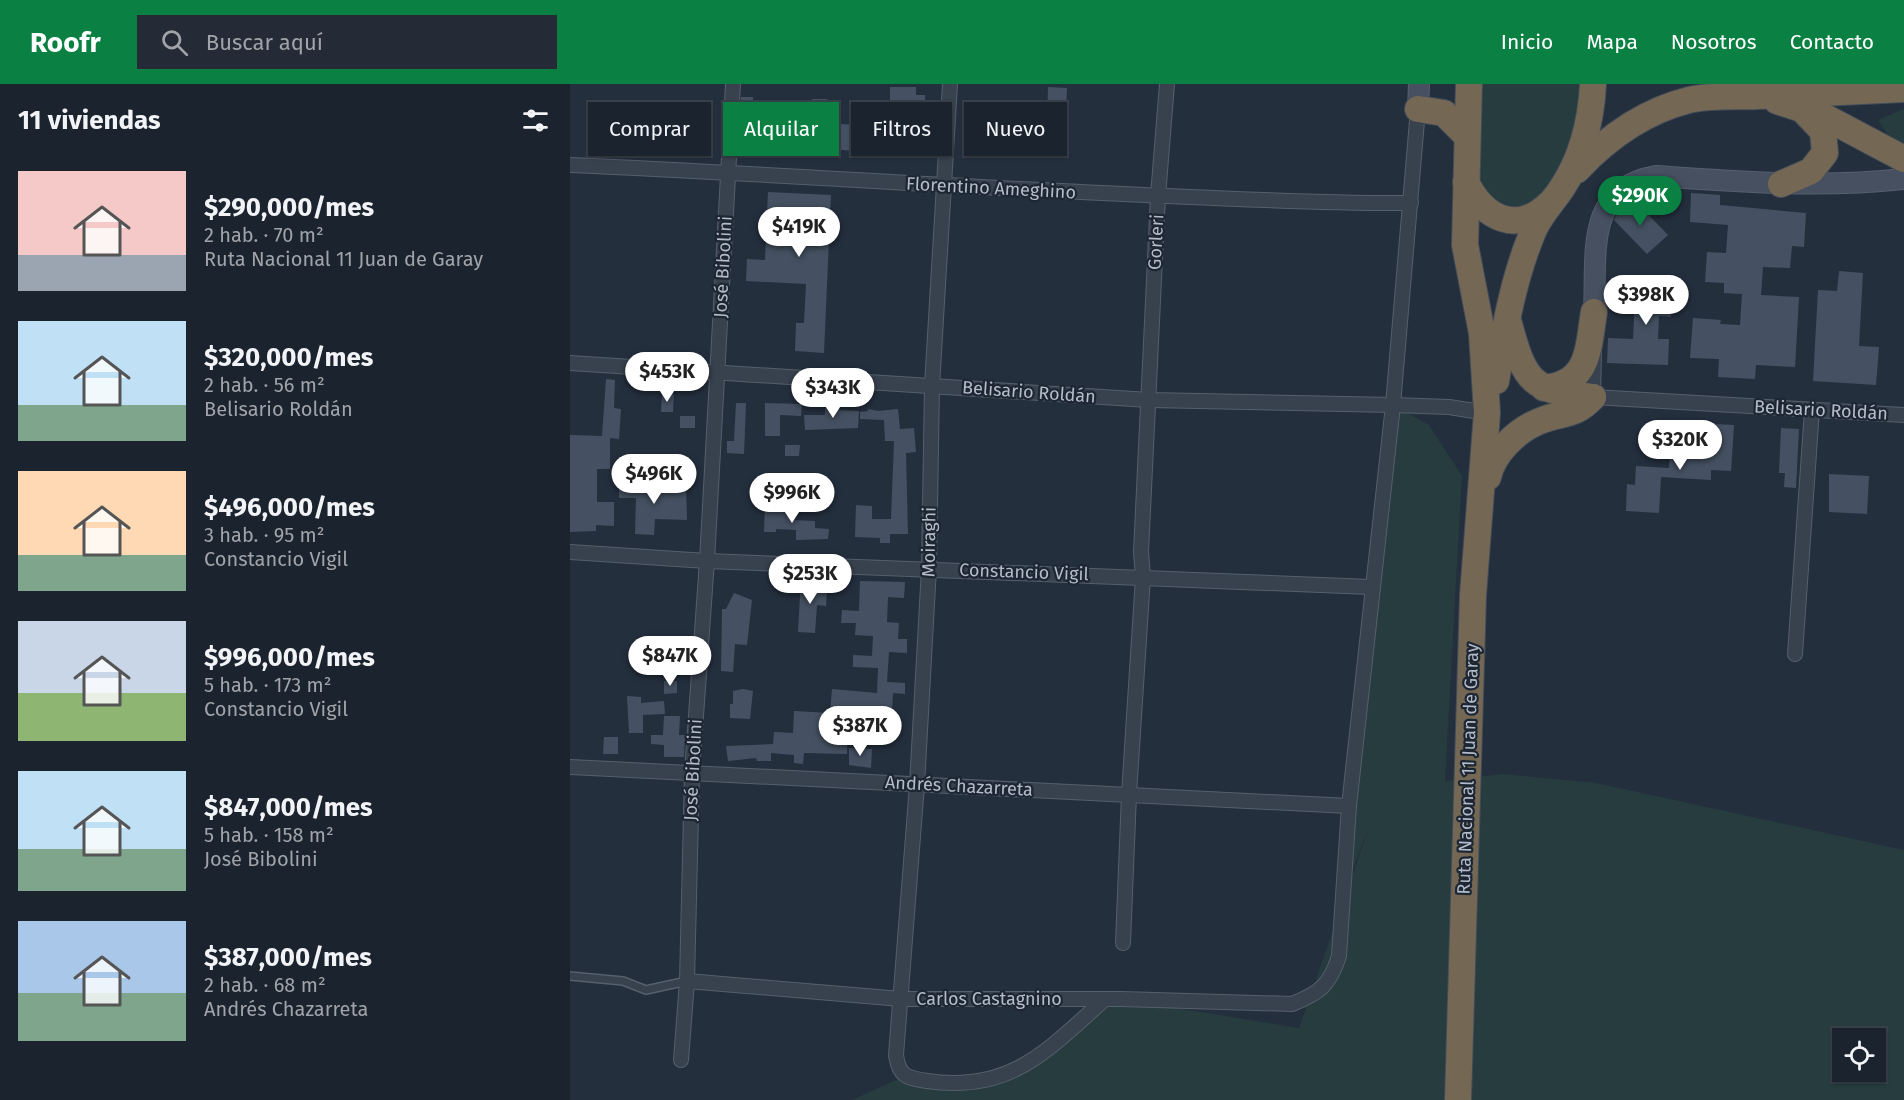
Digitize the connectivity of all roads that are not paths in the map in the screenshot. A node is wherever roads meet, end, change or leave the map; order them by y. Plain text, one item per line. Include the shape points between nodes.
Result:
1 (733, 84) edge
2 (950, 84) edge
3 (1167, 84) edge
4 (1593, 84) edge
5 (1711, 84) edge
6 (1904, 87) edge
7 (1740, 88) edge
8 (1469, 90) edge
9 (1418, 97) edge
10 (1801, 108) junction
11 (1444, 113) junction
12 (1466, 135) junction
13 (1904, 159) edge
14 (570, 165) edge
15 (729, 172) junction
16 (1904, 179) edge
17 (1466, 182) junction
18 (1781, 184) junction
19 (943, 186) junction
20 (1559, 191) junction
21 (1158, 196) junction
22 (1412, 203) junction
23 (1594, 312) junction
24 (1508, 320) junction
25 (570, 363) edge
26 (717, 373) junction
27 (932, 386) junction
28 (1544, 387) junction
29 (1593, 397) junction
30 (1149, 400) junction
31 (1393, 405) junction
32 (1812, 410) junction
33 (1904, 415) edge
34 (1486, 425) junction
35 (1480, 513) junction
36 (570, 552) edge
37 (707, 561) junction
38 (929, 568) junction
39 (1143, 577) junction
40 (1371, 587) junction
41 (1795, 654) dead end
42 (570, 767) edge
43 (692, 772) junction
44 (917, 785) junction
45 (1129, 794) junction
46 (1349, 806) junction
47 (1123, 943) dead end
48 (570, 976) edge
49 (687, 981) junction
50 (901, 999) junction
51 (1104, 999) junction
52 (681, 1060) dead end
53 (1458, 1100) edge

1 - 15 street, José Bibolini
2 - 19 street, Moiraghi
3 - 21 street, Gorleri
4 - 20 highway, Ruta Nacional 11 Juan de Garay via 1583,147
5 - 7 highway, Ruta Nacional 11 Juan de Garay
6 - 7 highway, Ruta Nacional 11 Juan de Garay
7 - 10 highway
7 - 20 highway, Ruta Nacional 11 Juan de Garay via 1689,100 1642,119 1606,142
8 - 11 highway
8 - 12 highway, Ruta Nacional 11 Juan de Garay
9 - 11 highway
9 - 22 street
10 - 13 highway
10 - 18 highway via 1823,131 1825,153 1811,171
11 - 12 highway
12 - 17 highway, Ruta Nacional 11 Juan de Garay
14 - 15 street, Florentino Ameghino
15 - 19 street, Florentino Ameghino
15 - 26 street, José Bibolini
16 - 18 main road
17 - 20 highway, Ruta Nacional 11 Juan de Garay via 1484,209 1509,221 1535,215
17 - 34 highway, Ruta Nacional 11 Juan de Garay via 1466,255 1482,333
18 - 23 main road via 1656,176 1624,186 1613,196 1599,226
19 - 21 street, Florentino Ameghino
19 - 27 street, Moiraghi
20 - 24 highway, Ruta Nacional 11 Juan de Garay via 1532,232
21 - 22 street, Florentino Ameghino
21 - 30 street, Gorleri
22 - 31 street
23 - 28 highway via 1582,368 1567,383
23 - 29 street
24 - 28 highway via 1524,369
24 - 34 highway, Ruta Nacional 11 Juan de Garay
25 - 26 street, Belisario Roldán
26 - 27 street, Belisario Roldán
26 - 37 street, José Bibolini
27 - 30 street, Belisario Roldán
27 - 38 street, Moiraghi
28 - 29 highway via 1561,394
29 - 32 street, Belisario Roldán
29 - 35 highway via 1578,411 1539,421 1501,450 1490,466
30 - 31 street, Belisario Roldán
30 - 39 street, Gorleri
31 - 34 street, Belisario Roldán via 1449,407
31 - 40 street
32 - 33 street, Belisario Roldán
32 - 41 street
34 - 35 highway, Ruta Nacional 11 Juan de Garay
35 - 53 highway, Ruta Nacional 11 Juan de Garay via 1473,595
36 - 37 street, Constancio Vigil
37 - 38 street, Constancio Vigil
37 - 43 street, José Bibolini
38 - 39 street, Constancio Vigil
38 - 44 street, Moiraghi
39 - 40 street, Constancio Vigil
39 - 45 street, Gorleri
40 - 46 street
42 - 43 street, Andrés Chazarreta
43 - 44 street, Andrés Chazarreta
43 - 49 street, José Bibolini
44 - 45 street, Andrés Chazarreta
44 - 50 street, Moiraghi
45 - 46 street, Andrés Chazarreta
45 - 47 street, Gorleri
46 - 51 street, Carlos Castagnino via 1339,956 1333,974 1311,997 1292,1004
48 - 49 lane via 623,981 646,990
49 - 50 street, Carlos Castagnino
49 - 52 street, José Bibolini
50 - 51 street, Carlos Castagnino
50 - 51 street, Moiraghi via 898,1068 905,1076 950,1084 998,1078 1020,1069

